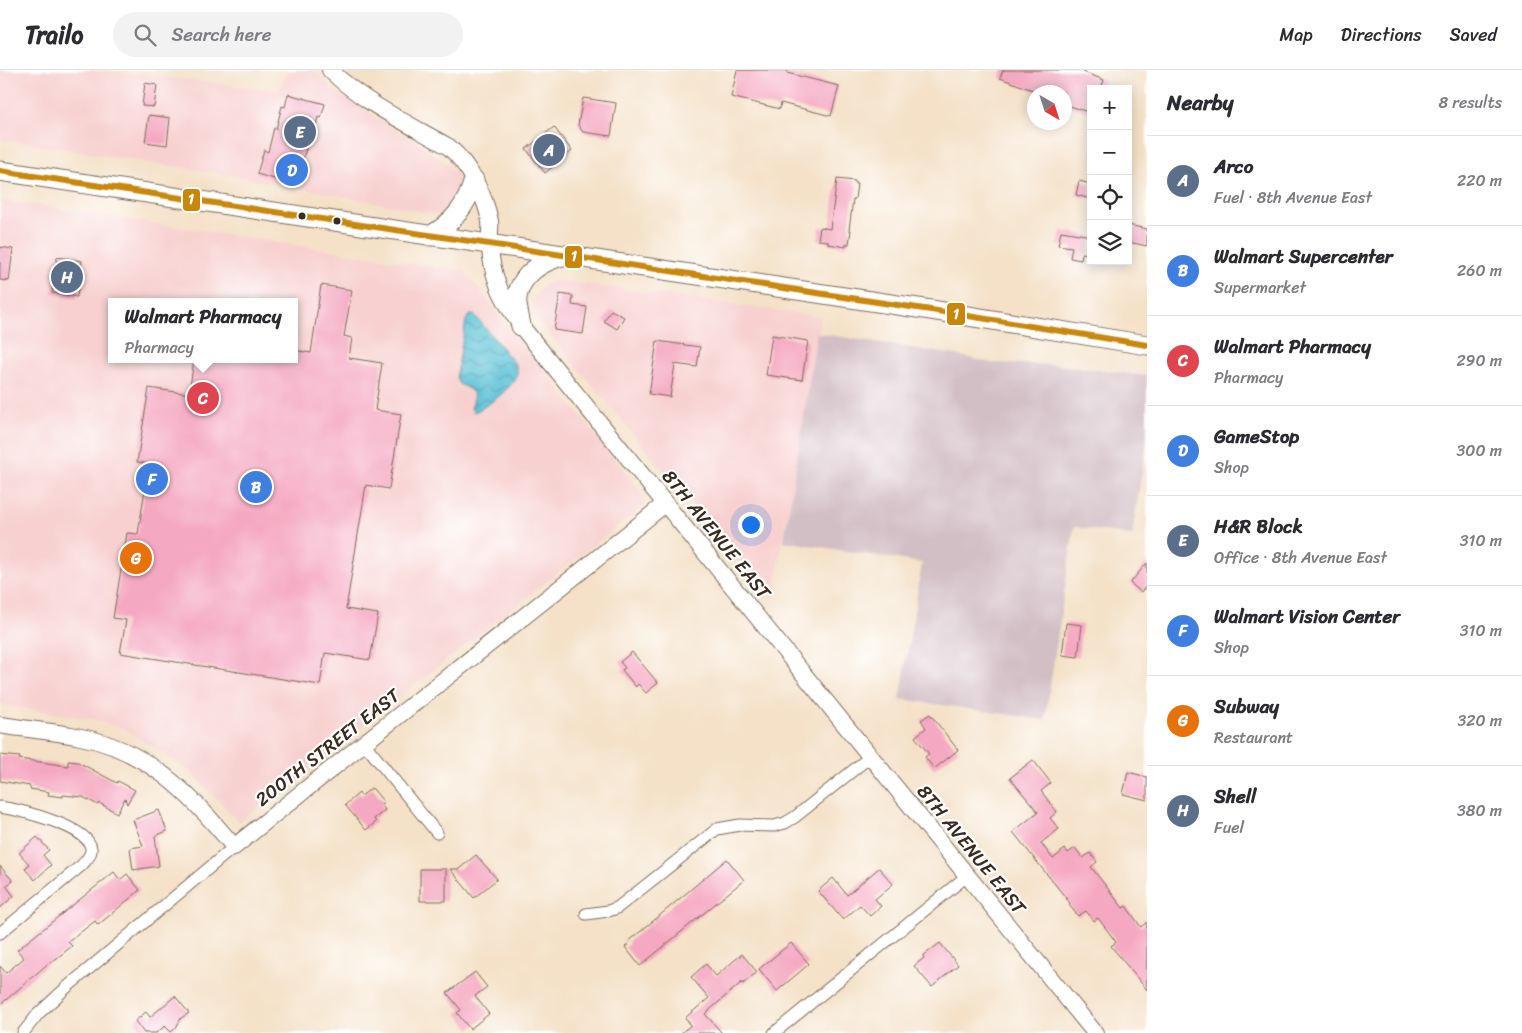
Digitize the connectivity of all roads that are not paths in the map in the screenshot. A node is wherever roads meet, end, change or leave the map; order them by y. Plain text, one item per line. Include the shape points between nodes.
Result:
1 (330, 70) edge
2 (0, 172) edge
3 (474, 180) junction
4 (430, 236) junction
5 (490, 246) junction
6 (562, 256) junction
7 (521, 326) junction
8 (1147, 345) edge
9 (666, 503) junction
10 (0, 725) edge
11 (364, 743) junction
12 (871, 756) junction
13 (0, 807) edge
14 (437, 833) dead end
15 (234, 847) junction
16 (968, 875) junction
17 (586, 914) dead end
18 (0, 933) edge
19 (23, 1033) edge
20 (774, 1033) edge
21 (1095, 1033) edge

1 - 3 street, 8TH AVENUE EAST via 371,101 449,147
2 - 4 main road
3 - 4 main road via 459,213
3 - 5 street, 8TH AVENUE EAST via 490,222
4 - 5 main road
5 - 6 main road
5 - 7 street, 8TH AVENUE EAST via 497,283
6 - 7 main road via 537,267 524,280 517,298
6 - 8 main road
7 - 9 street, 8TH AVENUE EAST
9 - 11 street, 200TH STREET EAST
9 - 12 street, 8TH AVENUE EAST
10 - 15 street via 77,736 102,743 149,764 197,803
11 - 14 street
11 - 15 street, 200TH STREET EAST
12 - 16 street, 8TH AVENUE EAST
12 - 17 street via 785,823 716,829 617,908
13 - 18 street via 39,816 77,832 91,848 82,865
15 - 19 street, 200TH STREET EAST via 66,988
16 - 20 street
16 - 21 street, 8TH AVENUE EAST

